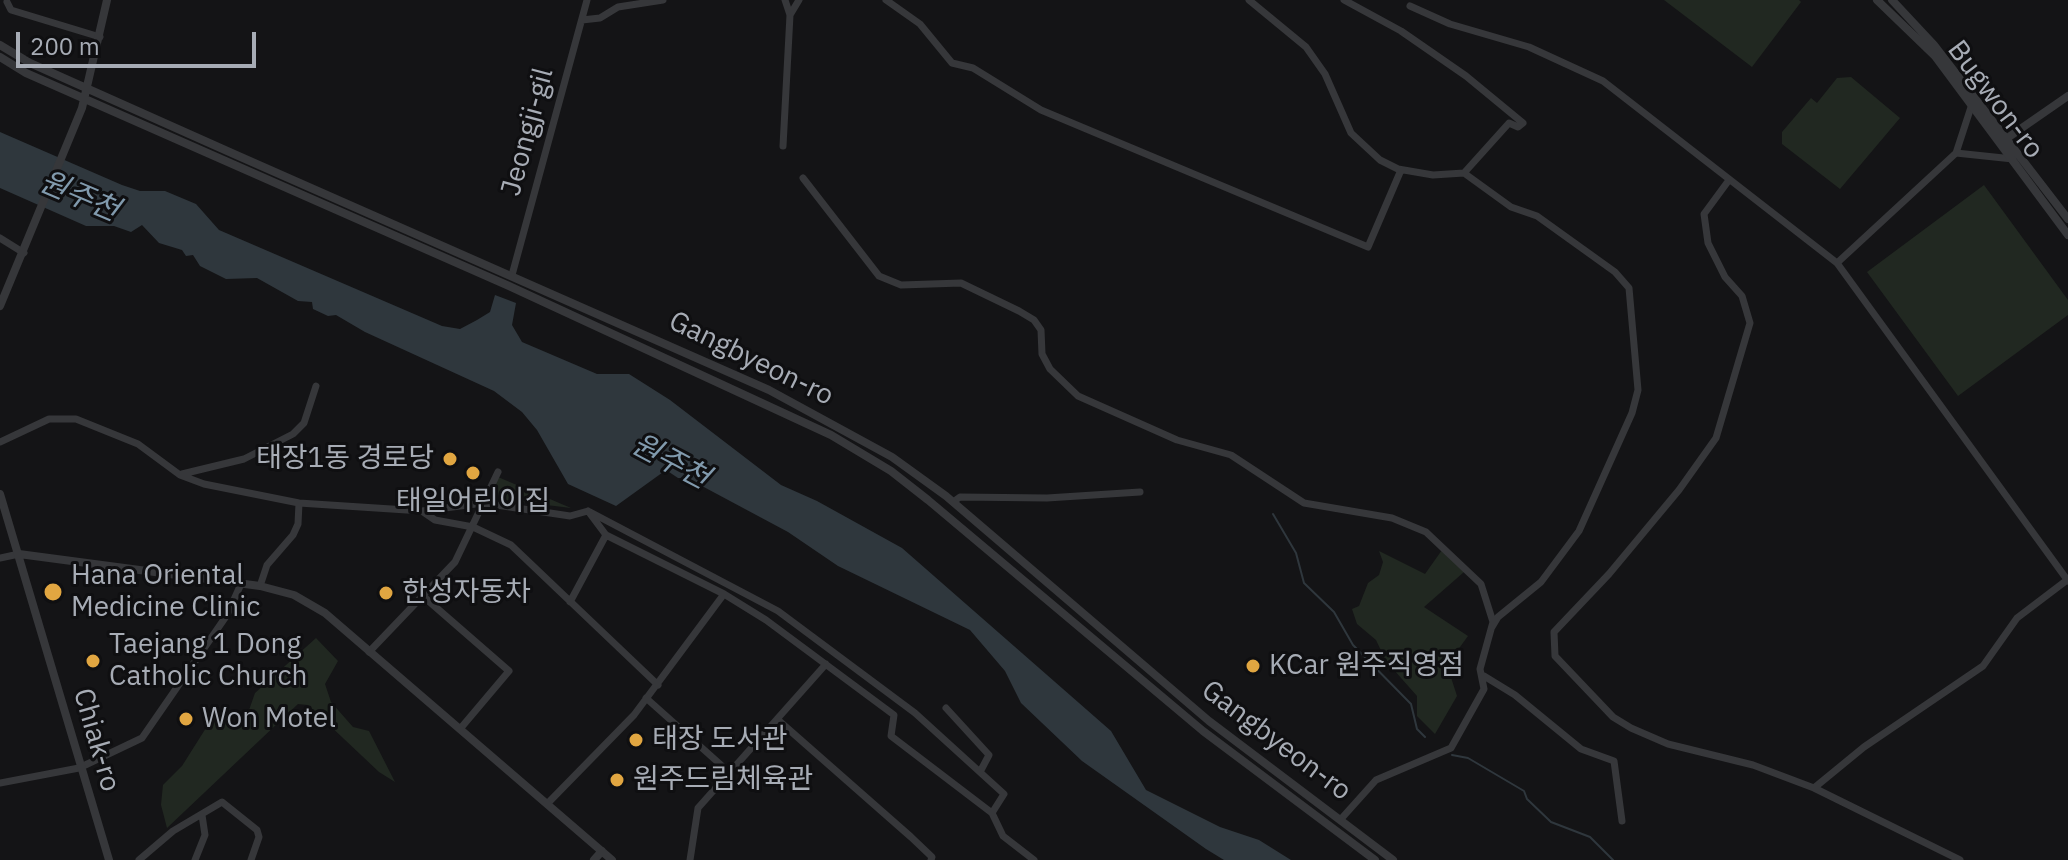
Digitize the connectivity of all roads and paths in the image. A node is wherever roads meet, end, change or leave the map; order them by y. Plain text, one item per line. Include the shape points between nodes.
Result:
1 (107, 0) edge
2 (587, 0) edge
3 (663, 0) edge
4 (785, 0) edge
5 (799, 0) edge
6 (886, 0) edge
7 (1249, 0) edge
8 (1344, 0) edge
9 (1877, 0) edge
10 (1892, 0) edge
11 (7, 2) edge
12 (1410, 6) dead end
13 (790, 15) junction
14 (582, 20) junction
15 (100, 37) junction
16 (0, 45) edge
17 (0, 57) edge
18 (87, 92) junction
19 (2068, 96) edge
20 (1972, 103) junction
21 (2004, 140) junction
22 (783, 146) dead end
23 (1956, 153) junction
24 (2013, 159) junction
25 (1401, 170) junction
26 (1464, 173) junction
27 (803, 178) dead end
28 (1729, 180) junction
29 (2068, 219) edge
30 (2068, 235) edge
31 (0, 238) edge
32 (24, 253) junction
33 (1837, 263) junction
34 (512, 275) junction
35 (509, 286) junction
36 (0, 306) edge
37 (316, 386) dead end
38 (0, 442) edge
39 (498, 472) dead end
40 (180, 475) junction
41 (1140, 492) dead end
42 (0, 494) edge
43 (953, 502) junction
44 (299, 503) junction
45 (483, 503) junction
46 (422, 511) junction
47 (588, 511) junction
48 (473, 527) junction
49 (606, 535) junction
50 (19, 554) junction
51 (0, 558) edge
52 (2068, 581) edge
53 (241, 584) junction
54 (260, 586) junction
55 (724, 594) junction
56 (424, 597) junction
57 (570, 602) junction
58 (1490, 630) junction
59 (369, 652) junction
60 (826, 664) junction
61 (1484, 676) junction
62 (658, 685) junction
63 (646, 698) junction
64 (946, 708) dead end
65 (778, 720) junction
66 (460, 729) junction
67 (79, 768) junction
68 (980, 772) junction
69 (730, 773) junction
70 (1, 781) edge
71 (1814, 788) junction
72 (547, 804) junction
73 (992, 813) junction
74 (202, 815) junction
75 (1341, 819) junction
76 (1622, 821) dead end
77 (1332, 830) junction
78 (602, 851) junction
79 (932, 858) edge
80 (109, 860) edge
81 (139, 860) edge
82 (195, 860) edge
83 (251, 860) edge
84 (594, 860) edge
85 (612, 860) edge
86 (690, 860) edge
87 (1034, 860) edge
88 (1375, 860) edge
89 (1393, 860) edge
90 (1960, 860) edge

1 - 15 street
2 - 14 street, Jeongji-gil
3 - 14 street
4 - 13 street
5 - 13 street
6 - 25 street via 920,24 952,63 973,68 1041,110 1368,247
7 - 25 street via 1306,47 1325,74 1351,133 1380,160
8 - 26 street via 1401,31 1523,123 1509,123
9 - 20 street, Bugwon-ro via 1916,35
10 - 21 street, Bugwon-ro via 1934,45
11 - 15 street via 11,10
12 - 28 street via 1529,47 1603,81
13 - 22 street
14 - 34 street, Jeongji-gil
15 - 18 street
16 - 18 street, Gangbyeon-ro
17 - 18 street, Gangbyeon-ro via 26,73
18 - 32 street
18 - 34 street, Gangbyeon-ro
18 - 35 street, Gangbyeon-ro
19 - 21 street
20 - 21 street, Bugwon-ro
20 - 23 street
21 - 24 street, Bugwon-ro
21 - 29 street, Bugwon-ro
23 - 24 street
23 - 33 street
24 - 30 street, Bugwon-ro
25 - 26 street
26 - 58 street via 1511,207 1537,216 1625,281 1631,297 1638,390 1579,531 1541,582
27 - 58 street via 879,276 901,285 961,283 1034,320 1050,369 1078,396 1177,440 1231,455 1304,503 1392,518 1426,532 1481,584 1493,622
28 - 33 street
28 - 71 street via 1704,214 1708,243 1725,277 1742,296 1750,323 1716,438 1619,562 1563,619 1551,642 1568,673 1631,728
31 - 32 street
32 - 36 street
33 - 52 street
34 - 35 street
34 - 43 street, Gangbyeon-ro via 769,390 892,457
35 - 77 street, Gangbyeon-ro via 831,435 891,471 1203,731
37 - 40 street via 304,423 293,434 244,459
38 - 40 street via 49,419 76,419 138,444
39 - 45 street
40 - 44 street
41 - 43 street via 960,497
42 - 50 street, Chiak-ro
43 - 75 street, Gangbyeon-ro via 1209,721
44 - 46 street
44 - 54 street via 293,535 267,565
45 - 46 street
45 - 47 street via 570,516
45 - 48 street
46 - 48 street via 435,520
47 - 49 street
47 - 68 street via 778,611 915,713
48 - 56 street via 455,562
48 - 57 street via 511,545
49 - 55 street
49 - 57 street
50 - 51 street
50 - 53 street
50 - 67 street, Chiak-ro
52 - 71 street via 2017,618 1983,666
53 - 54 street
53 - 67 street via 227,615 152,727 142,738
54 - 59 street via 294,595 325,613
55 - 60 street
55 - 62 street
56 - 59 street
56 - 66 street via 509,671
57 - 62 street
58 - 61 street via 1480,669
59 - 66 street
60 - 65 street
60 - 73 street via 894,715 891,736
61 - 75 street via 1484,689 1451,748 1376,780
61 - 76 street via 1581,749 1614,761
62 - 63 street
63 - 69 street
63 - 72 street
64 - 68 street via 989,755
65 - 69 street
65 - 79 street
66 - 72 street
67 - 70 street
67 - 80 street, Chiak-ro
68 - 73 street via 1004,794
69 - 86 street via 698,808
71 - 90 street
72 - 78 street
73 - 87 street via 1003,836
74 - 81 street
74 - 82 street via 205,835
74 - 83 street via 222,802 257,830
75 - 77 street
75 - 89 street, Gangbyeon-ro
77 - 88 street, Gangbyeon-ro
78 - 84 street
78 - 85 street

